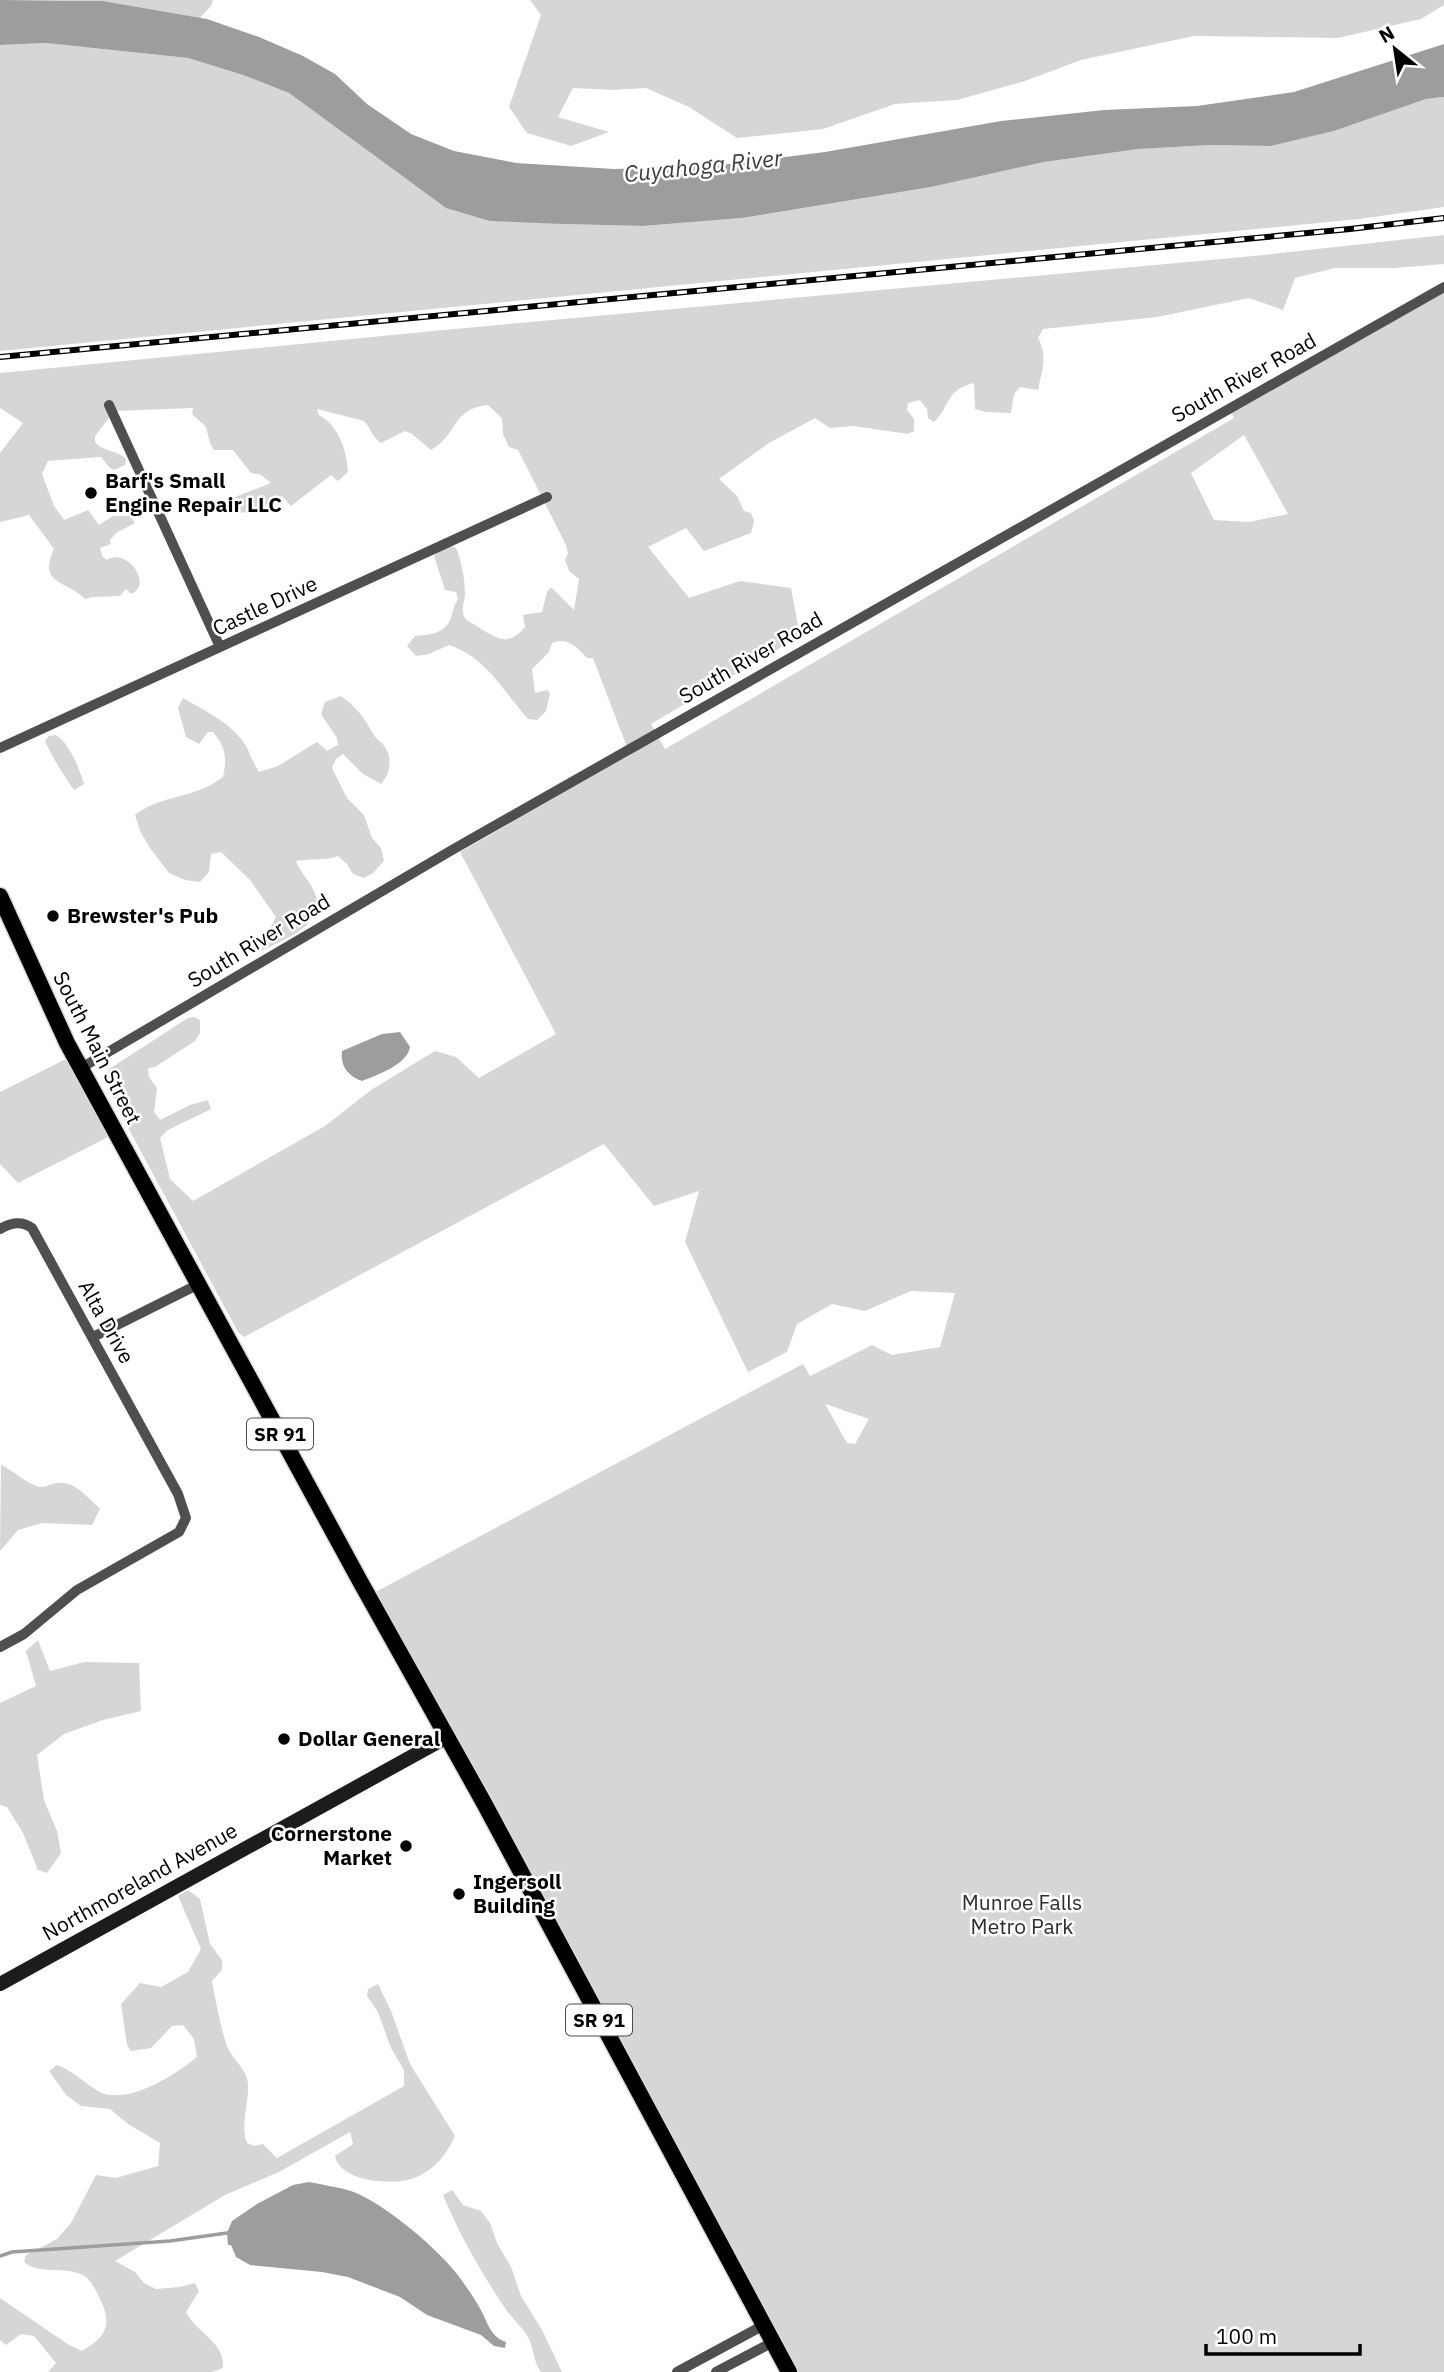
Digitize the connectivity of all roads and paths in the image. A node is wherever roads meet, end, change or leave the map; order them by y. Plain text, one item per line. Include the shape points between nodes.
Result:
1 (1444, 287) edge
2 (109, 405) dead end
3 (547, 497) dead end
4 (220, 647) junction
5 (0, 748) edge
6 (0, 896) edge
7 (80, 1068) junction
8 (0, 1229) edge
9 (199, 1284) junction
10 (93, 1337) junction
11 (0, 1647) edge
12 (447, 1737) junction
13 (0, 1984) edge
14 (764, 2325) junction
15 (773, 2342) junction
16 (677, 2372) edge
17 (716, 2372) edge
18 (789, 2372) edge

1 - 7 street, South River Road via 452,850
2 - 4 street
3 - 4 street, Castle Drive
4 - 5 street, Castle Drive
6 - 7 main road, South Main Street / SR 91
7 - 9 main road, South Main Street / SR 91
8 - 10 street, Alta Drive via 12,1223 32,1228
9 - 10 street
9 - 12 main road, SR 91
10 - 11 street, Alta Drive via 186,1518 179,1532 77,1590
12 - 13 street, Northmoreland Avenue
12 - 14 main road, SR 91
14 - 15 main road, SR 91
14 - 16 street
15 - 17 street
15 - 18 main road, SR 91

